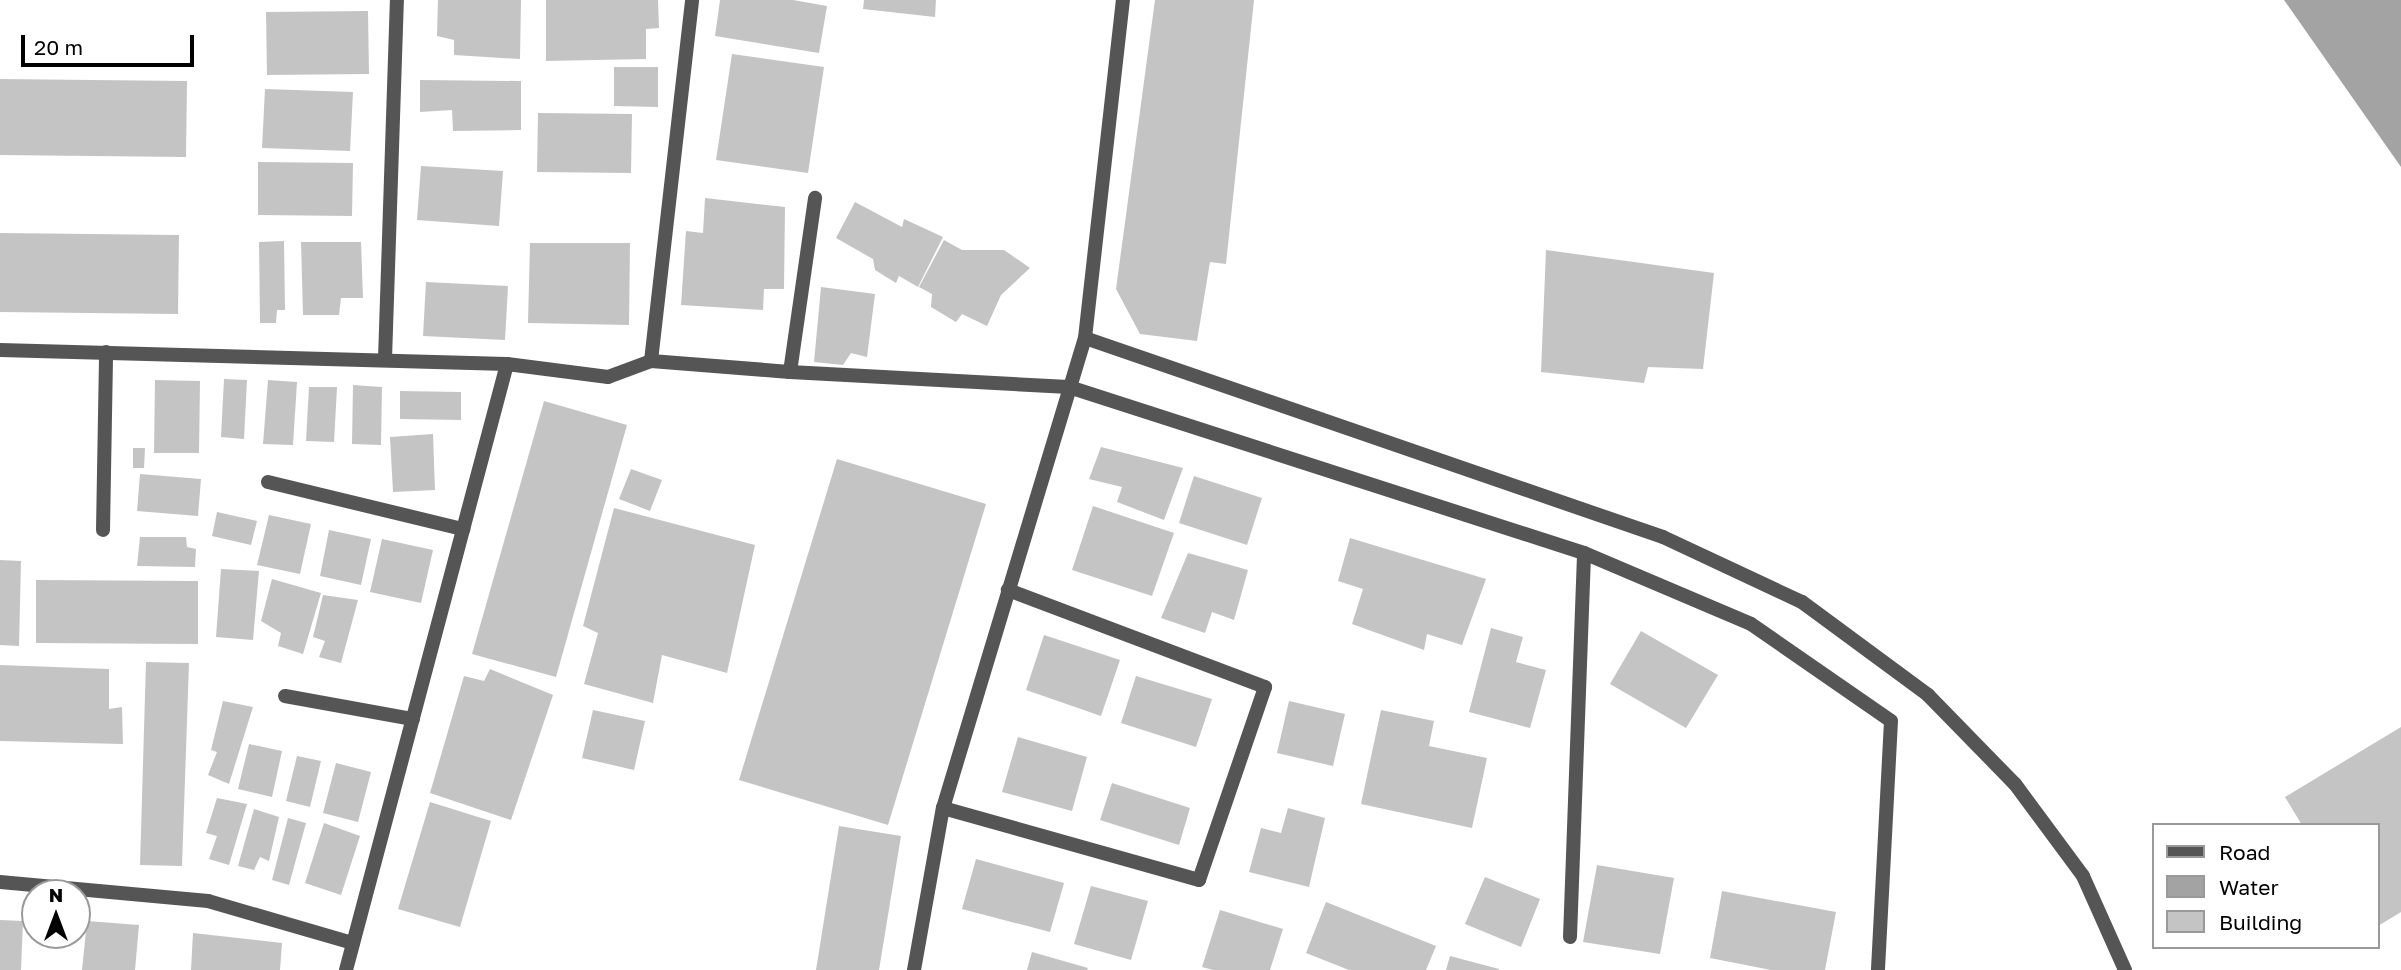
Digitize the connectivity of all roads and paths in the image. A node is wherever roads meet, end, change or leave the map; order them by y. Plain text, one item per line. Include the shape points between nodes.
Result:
1 (397, 0) edge
2 (692, 0) edge
3 (1123, 0) edge
4 (815, 198) dead end
5 (1085, 338) junction
6 (0, 350) edge
7 (106, 352) junction
8 (385, 359) junction
9 (651, 361) junction
10 (507, 364) junction
11 (790, 372) junction
12 (1069, 387) junction
13 (268, 482) dead end
14 (463, 529) junction
15 (103, 530) dead end
16 (1584, 553) junction
17 (1008, 590) junction
18 (285, 695) dead end
19 (413, 719) junction
20 (943, 808) junction
21 (0, 883) edge
22 (1570, 937) dead end
23 (353, 943) junction
24 (346, 970) edge
25 (914, 970) edge
26 (1878, 970) edge
27 (2125, 970) edge

1 - 8 street
2 - 9 street
3 - 5 street
4 - 11 street
5 - 12 street
5 - 27 street via 1663,537 1802,602 1928,695 2015,784 2083,876
6 - 7 street
7 - 8 street
7 - 15 street
8 - 10 street
9 - 10 street via 608,377
9 - 11 street
10 - 14 street
11 - 12 street
12 - 16 street
12 - 17 street
13 - 14 street
14 - 19 street
16 - 22 street
16 - 26 street via 1751,624 1891,720
17 - 20 street
17 - 20 street via 1265,687 1199,880
18 - 19 street
19 - 23 street
20 - 25 street
21 - 23 street via 208,901
23 - 24 street

